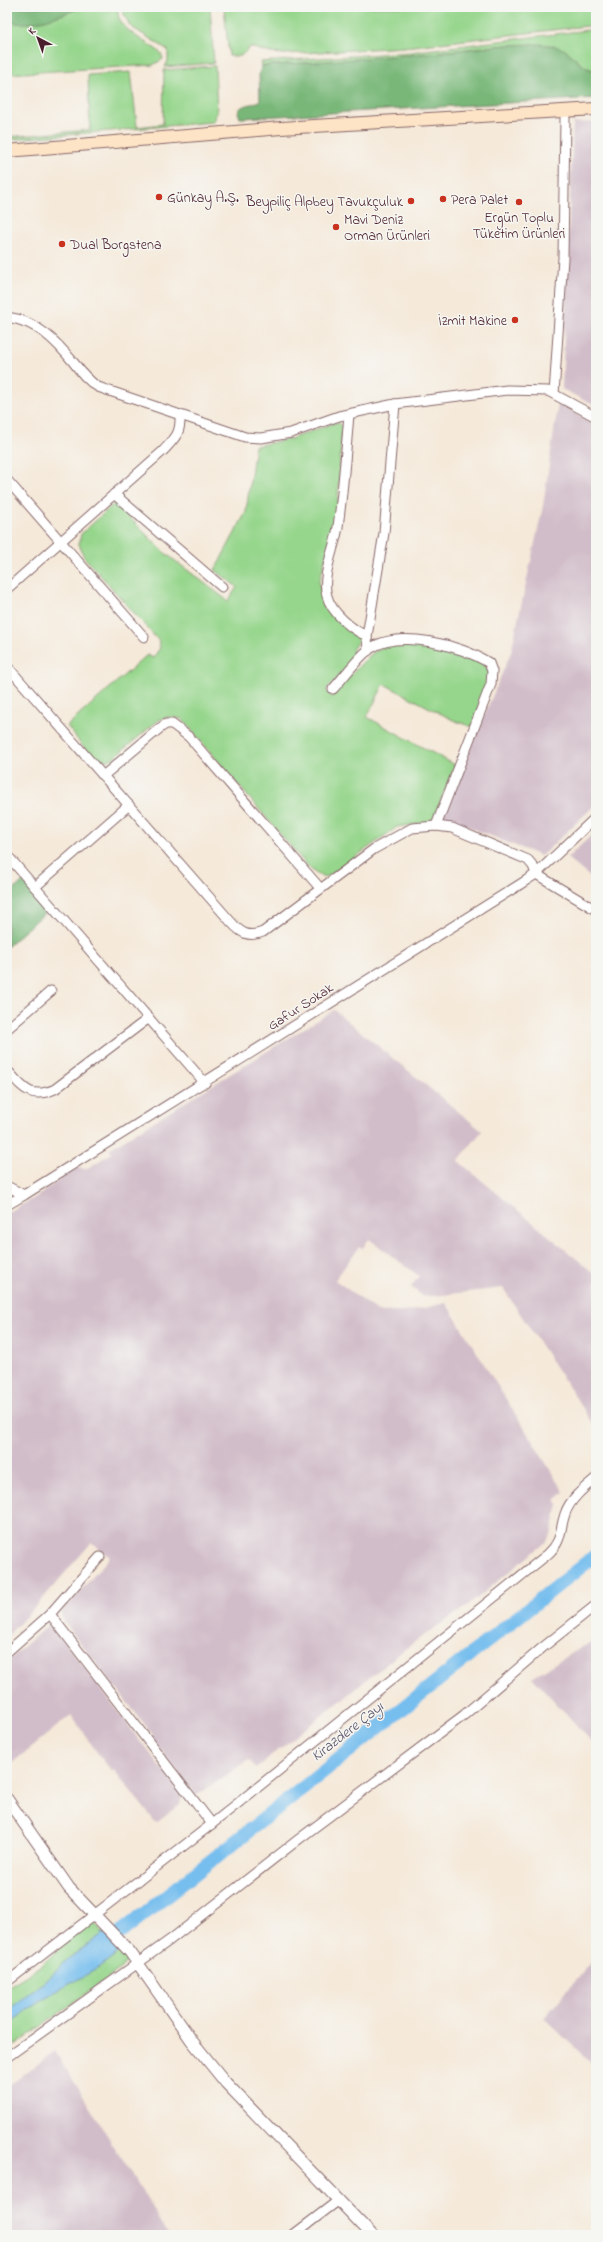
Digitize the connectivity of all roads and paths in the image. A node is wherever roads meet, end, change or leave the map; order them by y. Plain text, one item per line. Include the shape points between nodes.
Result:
1 (596, 109) edge
2 (596, 116) edge
3 (565, 118) junction
4 (7, 151) edge
5 (7, 159) edge
6 (7, 317) edge
7 (554, 394) junction
8 (395, 404) junction
9 (349, 414) junction
10 (180, 415) junction
11 (596, 417) edge
12 (7, 480) edge
13 (114, 494) junction
14 (61, 541) junction
15 (222, 587) dead end
16 (7, 588) edge
17 (367, 636) junction
18 (144, 637) dead end
19 (368, 651) junction
20 (7, 666) edge
21 (333, 689) dead end
22 (103, 776) junction
23 (129, 806) junction
24 (596, 816) edge
25 (436, 826) junction
26 (7, 855) edge
27 (536, 874) junction
28 (35, 887) junction
29 (320, 888) junction
30 (596, 910) edge
31 (51, 991) dead end
32 (149, 1018) junction
33 (7, 1029) edge
34 (7, 1070) edge
35 (205, 1083) junction
36 (7, 1186) edge
37 (24, 1195) junction
38 (7, 1205) edge
39 (596, 1478) edge
40 (100, 1557) dead end
41 (596, 1605) edge
42 (50, 1614) junction
43 (7, 1652) edge
44 (7, 1799) edge
45 (212, 1824) junction
46 (94, 1914) junction
47 (138, 1962) junction
48 (7, 1982) edge
49 (7, 2058) edge
50 (339, 2200) junction
51 (293, 2235) edge
52 (372, 2235) edge

1 - 4 main road via 281,128
2 - 3 main road
3 - 5 main road via 282,136
3 - 7 street via 563,258
6 - 10 street via 30,323 50,336 87,379 98,387
7 - 8 street via 534,389 507,390
7 - 11 street
8 - 9 street
8 - 17 street via 384,533
9 - 10 street via 291,433 261,438 245,436
9 - 17 street via 338,528 326,591 335,611
10 - 13 street via 180,428 172,441
12 - 14 street
13 - 14 street
13 - 15 street
14 - 16 street
14 - 18 street
17 - 19 street
19 - 21 street
19 - 25 street via 390,641 420,639 476,656 491,666 491,684
20 - 22 street
22 - 23 street
22 - 29 street via 160,728 172,724 189,737
23 - 28 street
23 - 29 street via 244,934 263,932
24 - 27 street, Gafur Sokak
25 - 27 street via 452,828 528,860
25 - 29 street via 412,828 395,836
26 - 28 street
27 - 30 street
27 - 35 street, Gafur Sokak
28 - 32 street
31 - 33 street
32 - 34 street via 55,1089 43,1095 31,1093
32 - 35 street
35 - 37 street, Gafur Sokak
36 - 37 street
37 - 38 street, Gafur Sokak
39 - 45 street via 569,1506 559,1541 548,1554
40 - 42 street
41 - 47 street via 464,1715
42 - 43 street
42 - 45 street
44 - 46 street via 59,1875
45 - 46 street
46 - 47 street
46 - 48 street
47 - 49 street
47 - 50 street via 192,2041 226,2083
50 - 51 street
50 - 52 street

